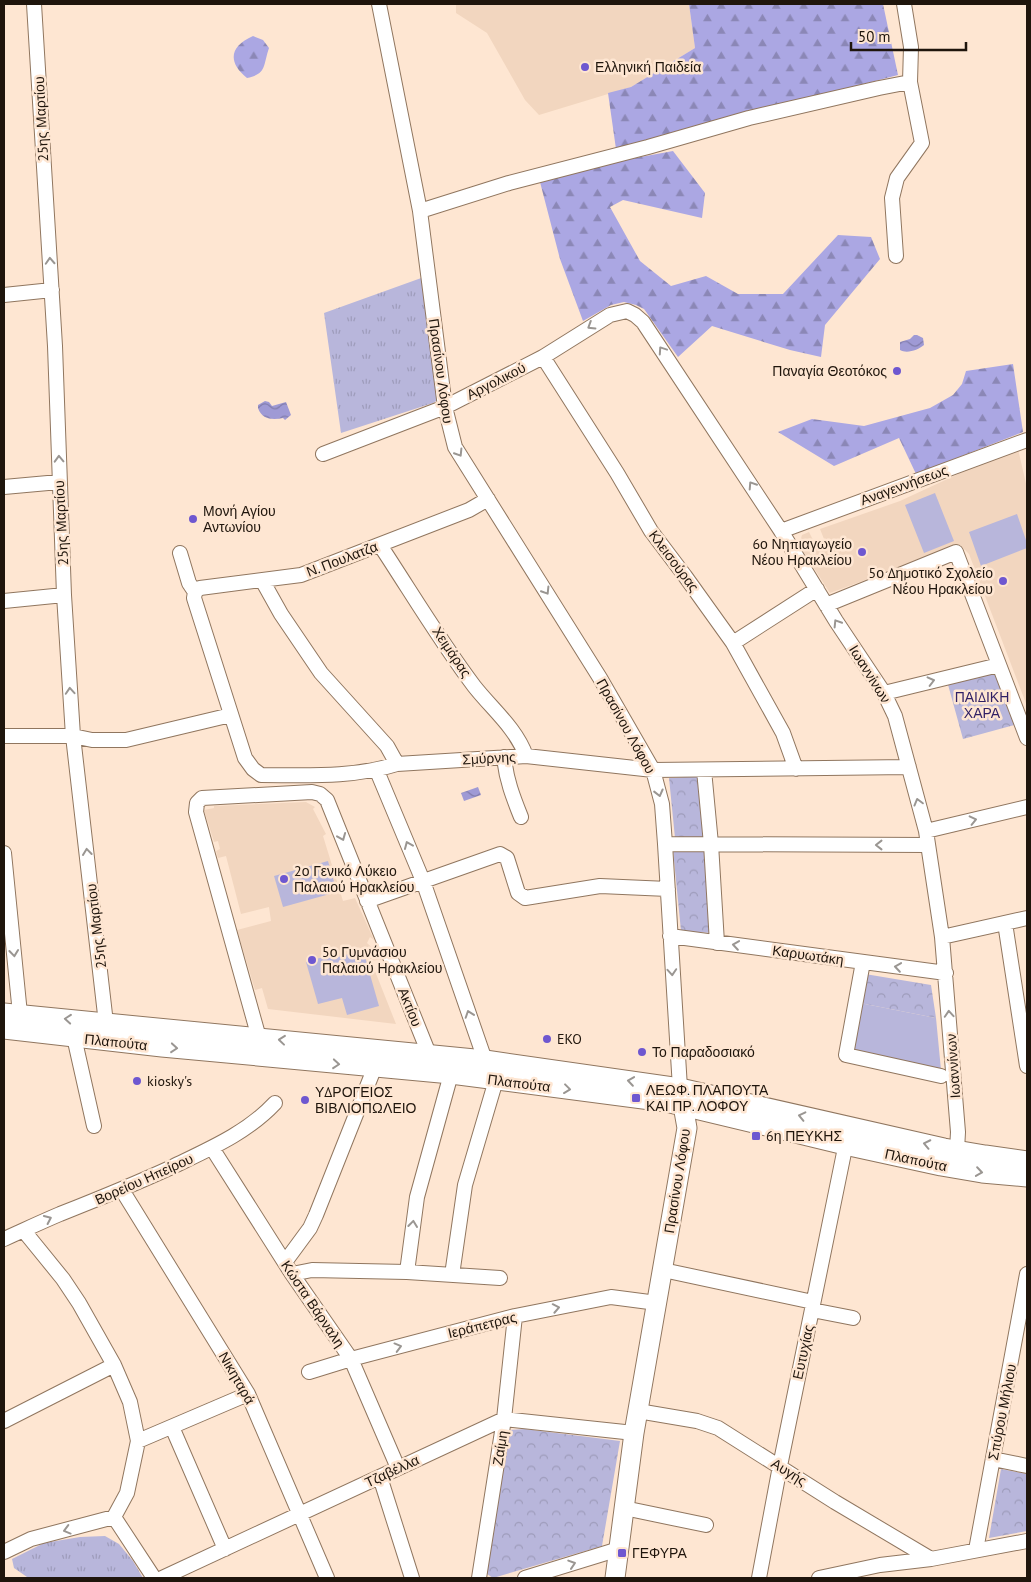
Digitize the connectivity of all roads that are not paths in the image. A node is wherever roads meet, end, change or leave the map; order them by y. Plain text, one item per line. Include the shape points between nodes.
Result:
1 (34, 4) edge
2 (379, 4) edge
3 (904, 4) edge
4 (910, 82) junction
5 (420, 211) junction
6 (896, 256) dead end
7 (52, 290) junction
8 (4, 295) edge
9 (635, 315) joint
10 (544, 357) junction
11 (445, 407) junction
12 (1027, 440) edge
13 (323, 454) dead end
14 (59, 482) junction
15 (4, 487) edge
16 (488, 499) junction
17 (782, 531) junction
18 (380, 545) junction
19 (180, 553) dead end
20 (262, 580) junction
21 (817, 589) junction
22 (64, 595) junction
23 (195, 595) junction
24 (4, 601) edge
25 (826, 605) junction
26 (733, 643) junction
27 (999, 665) junction
28 (884, 693) junction
29 (231, 715) junction
30 (4, 736) edge
31 (73, 736) junction
32 (1027, 738) edge
33 (526, 756) junction
34 (504, 757) junction
35 (397, 764) junction
36 (909, 767) junction
37 (796, 769) junction
38 (653, 770) junction
39 (704, 770) junction
40 (377, 771) junction
41 (261, 775) junction
42 (265, 795) junction
43 (1027, 807) edge
44 (521, 817) dead end
45 (927, 838) junction
46 (665, 844) junction
47 (711, 844) junction
48 (4, 853) edge
49 (423, 881) junction
50 (668, 889) junction
51 (367, 901) junction
52 (1027, 918) edge
53 (1005, 923) junction
54 (670, 936) junction
55 (942, 937) junction
56 (717, 943) junction
57 (863, 962) junction
58 (946, 973) junction
59 (12, 1014) edge
60 (4, 1029) edge
61 (107, 1032) junction
62 (74, 1037) junction
63 (259, 1038) junction
64 (217, 1043) junction
65 (383, 1050) junction
66 (429, 1054) junction
67 (485, 1060) junction
68 (1027, 1066) edge
69 (374, 1067) junction
70 (451, 1074) junction
71 (941, 1076) dead end
72 (496, 1080) junction
73 (681, 1096) junction
74 (275, 1103) dead end
75 (94, 1126) dead end
76 (848, 1136) junction
77 (212, 1148) junction
78 (957, 1150) junction
79 (1027, 1160) edge
80 (1027, 1177) edge
81 (122, 1190) junction
82 (24, 1231) junction
83 (4, 1239) edge
84 (288, 1268) junction
85 (663, 1270) junction
86 (407, 1272) junction
87 (1027, 1274) edge
88 (452, 1275) junction
89 (500, 1278) dead end
90 (657, 1303) junction
91 (812, 1306) junction
92 (515, 1316) junction
93 (853, 1318) dead end
94 (1021, 1349) edge
95 (351, 1359) junction
96 (114, 1365) junction
97 (309, 1372) dead end
98 (248, 1394) junction
99 (638, 1411) junction
100 (504, 1418) junction
101 (4, 1421) edge
102 (172, 1427) junction
103 (634, 1433) junction
104 (138, 1441) junction
105 (993, 1459) junction
106 (780, 1466) junction
107 (1027, 1466) edge
108 (398, 1468) junction
109 (380, 1477) junction
110 (624, 1508) junction
111 (301, 1514) junction
112 (114, 1517) junction
113 (706, 1525) dead end
114 (1027, 1541) edge
115 (224, 1549) junction
116 (619, 1549) junction
117 (976, 1550) junction
118 (4, 1552) edge
119 (931, 1559) junction
120 (154, 1578) edge
121 (162, 1578) edge
122 (327, 1578) edge
123 (412, 1578) edge
124 (479, 1578) edge
125 (525, 1578) edge
126 (615, 1578) edge
127 (759, 1578) edge
128 (819, 1578) edge

7 -> 1 street, 25ης Μαρτίου
2 - 5 street, Πρασίνου Λόφου
3 - 4 street via 911,47
4 - 5 street via 749,118
4 - 6 street via 922,143 897,178 892,198
5 - 11 street, Πρασίνου Λόφου
7 - 8 street
14 -> 7 street, 25ης Μαρτίου
9 -> 10 street, Αργολικού via 627,311 610,315
17 -> 9 street, Ιωαννίνων via 654,338
10 - 11 street, Αργολικού
10 - 26 street, Κλεισούρας via 651,531
11 - 13 street, Αργολικού
11 -> 16 street, Πρασίνου Λόφου via 455,447
12 - 17 street, Αναγεννήσεως
14 - 15 street
14 - 22 street, 25ης Μαρτίου
16 - 18 street, Ν. Πουλατζα via 469,510
16 -> 38 street, Πρασίνου Λόφου via 600,678
17 - 21 street, Ιωαννίνων
18 - 20 street, Ν. Πουλατζα via 301,575
18 - 33 street, Χειμάρας via 474,686 515,733
19 - 23 street
20 - 23 street, Ν. Πουλατζα via 200,588
20 - 35 street via 321,673 387,746
21 - 25 street, Ιωαννίνων
21 - 26 street
22 - 24 street
31 -> 22 street, 25ης Μαρτίου
23 - 29 street
25 - 27 street via 956,552
28 -> 25 street, Ιωαννίνων
26 - 37 street, Κλεισούρας via 783,733
28 -> 27 street
27 - 32 street
28 - 36 street, Ιωαννίνων via 895,716
29 - 31 street via 126,740 92,740
29 - 41 street via 245,758
30 - 31 street
61 -> 31 street, 25ης Μαρτίου
33 - 34 street, Σμύρνης
33 - 38 street, Σμύρνης
34 - 35 street, Σμύρνης
34 - 44 street via 510,789
35 - 40 street, Σμύρνης
36 - 37 street, Σμύρνης
45 -> 36 street, Ιωαννίνων
37 - 39 street, Σμύρνης
38 - 39 street, Σμύρνης
38 -> 46 street, Πρασίνου Λόφου via 662,804
39 - 47 street
40 - 41 street, Σμύρνης
49 -> 40 street
41 - 42 street
42 -> 51 street, Ακτίου via 312,792 327,800
42 - 63 street via 202,798 196,812
45 -> 43 street
45 -> 47 street
45 - 55 street, Ιωαννίνων
46 - 47 street
46 - 50 street, Πρασίνου Λόφου
47 - 56 street
48 -> 59 street
49 - 50 street via 500,854 507,858 518,892 525,898 600,886
49 - 51 street
67 -> 49 street
50 - 54 street, Πρασίνου Λόφου
51 - 66 street, Ακτίου
52 - 53 street
53 - 55 street
53 - 68 street
54 - 56 street, Καρυωτάκη
54 -> 73 street, Πρασίνου Λόφου
55 - 58 street, Ιωαννίνων
57 -> 56 street, Καρυωτάκη
58 -> 57 street, Καρυωτάκη
57 - 71 street via 846,1055
78 -> 58 street, Ιωαννίνων
61 -> 59 main road, Πλαπούτα
60 - 62 main road, Πλαπούτα
61 - 62 main road, Πλαπούτα
61 - 64 main road, Πλαπούτα
62 - 75 street
63 - 64 main road, Πλαπούτα
65 -> 63 main road, Πλαπούτα
64 -> 69 main road, Πλαπούτα
65 - 66 main road, Πλαπούτα
65 - 69 street
66 - 67 main road, Πλαπούτα
73 -> 67 main road, Πλαπούτα
69 - 70 main road, Πλαπούτα
69 - 84 street via 316,1215
70 - 72 main road, Πλαπούτα
86 -> 70 street via 417,1197
72 -> 73 main road, Πλαπούτα
72 - 88 street via 465,1185
73 - 76 main road, Πλαπούτα
73 - 85 main road, Πρασίνου Λόφου via 687,1128
74 - 77 street, Βορείου Ηπείρου via 247,1127
78 -> 76 main road, Πλαπούτα
76 -> 80 main road, Πλαπούτα via 973,1172
76 - 91 street, Ευτυχίας
77 - 81 street, Βορείου Ηπείρου
77 - 84 street, Κώστα Βάρναλη
78 - 79 main road, Πλαπούτα
82 -> 81 street, Βορείου Ηπείρου
81 - 98 street, Νικηταρά
82 - 83 street, Βορείου Ηπείρου
82 - 96 street via 80,1303
84 - 86 street
84 - 95 street, Κώστα Βάρναλη
85 - 90 main road, Πρασίνου Λόφου
85 - 91 street
86 - 88 street
87 - 94 street, Σπύρου Μήλιου
88 - 89 street
92 -> 90 street, Ιεράπετρας via 611,1297
90 - 99 main road, Πρασίνου Λόφου
91 - 93 street
91 - 106 street, Ευτυχίας
95 -> 92 street, Ιεράπετρας
92 - 100 street, Ζαίμη
94 - 105 street, Σπύρου Μήλιου
95 - 97 street, Ιεράπετρας
95 - 108 street, Κώστα Βάρναλη
96 - 101 street
96 - 104 street via 130,1402
98 - 102 street
98 - 111 street, Νικηταρά
99 - 103 main road, Πρασίνου Λόφου
99 - 106 street, Αυγής via 711,1425
100 - 103 street
100 - 108 street, Τζαβέλλα
100 - 124 street, Ζαίμη
102 - 104 street
102 - 115 street
103 - 110 main road, Πρασίνου Λόφου
104 - 112 street via 128,1493
105 - 107 street
105 - 117 street, Σπύρου Μήλιου
106 - 119 street, Αυγής
106 - 127 street, Ευτυχίας
108 - 109 street, Τζαβέλλα
109 - 111 street, Τζαβέλλα
109 - 123 street
110 - 113 street
110 - 116 main road, Πρασίνου Λόφου
111 - 115 street, Τζαβέλλα
111 - 122 street, Νικηταρά
112 -> 118 street via 31,1539
112 - 120 street
114 - 117 street
115 - 121 street, Τζαβέλλα
125 -> 116 street
116 - 126 main road, Πρασίνου Λόφου
117 - 119 street
119 - 128 street via 880,1565

